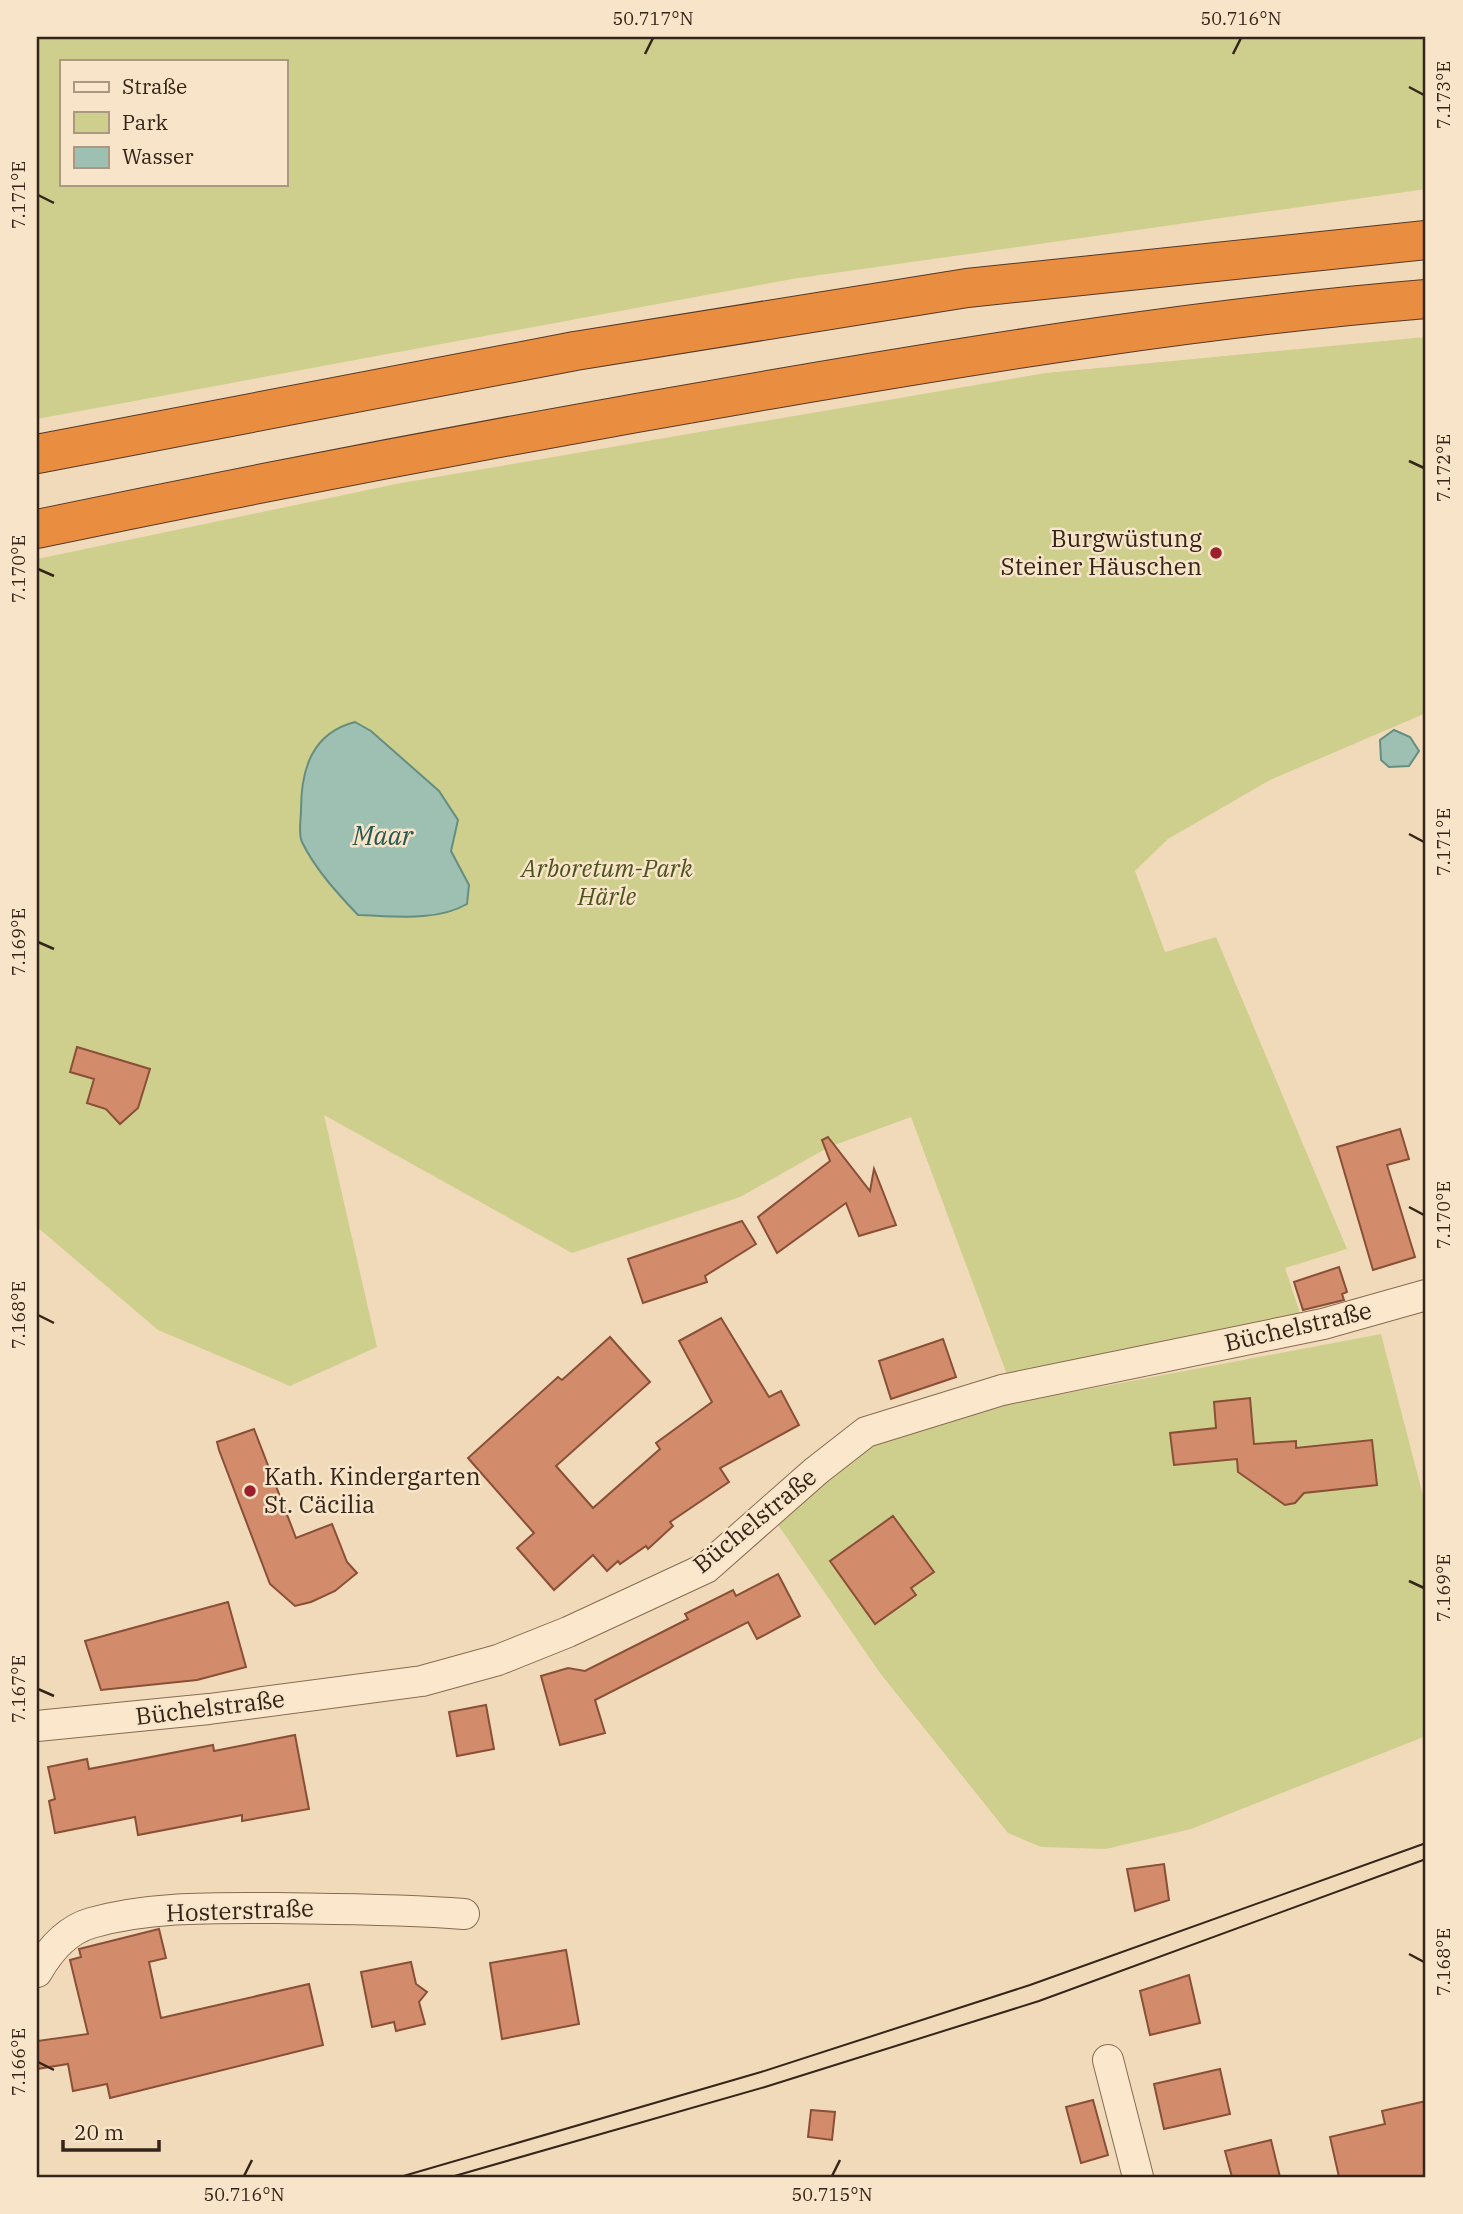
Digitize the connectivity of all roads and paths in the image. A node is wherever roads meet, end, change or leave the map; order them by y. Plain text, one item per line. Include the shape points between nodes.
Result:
1 (1426, 240) edge
2 (1426, 299) edge
3 (37, 454) edge
4 (37, 529) edge
5 (1426, 1295) edge
6 (37, 1726) edge
7 (464, 1914) dead end
8 (37, 1972) edge
9 (1108, 2060) dead end
10 (1138, 2177) edge

1 - 3 highway via 967,288 575,351
2 - 4 highway via 1153,327 965,356 565,425
5 - 6 street, Büchelstraße via 1323,1324 1002,1390 866,1432 706,1568 498,1660 422,1681
7 - 8 street, Hosterstraße via 405,1909 186,1908 90,1923 70,1933
9 - 10 street

